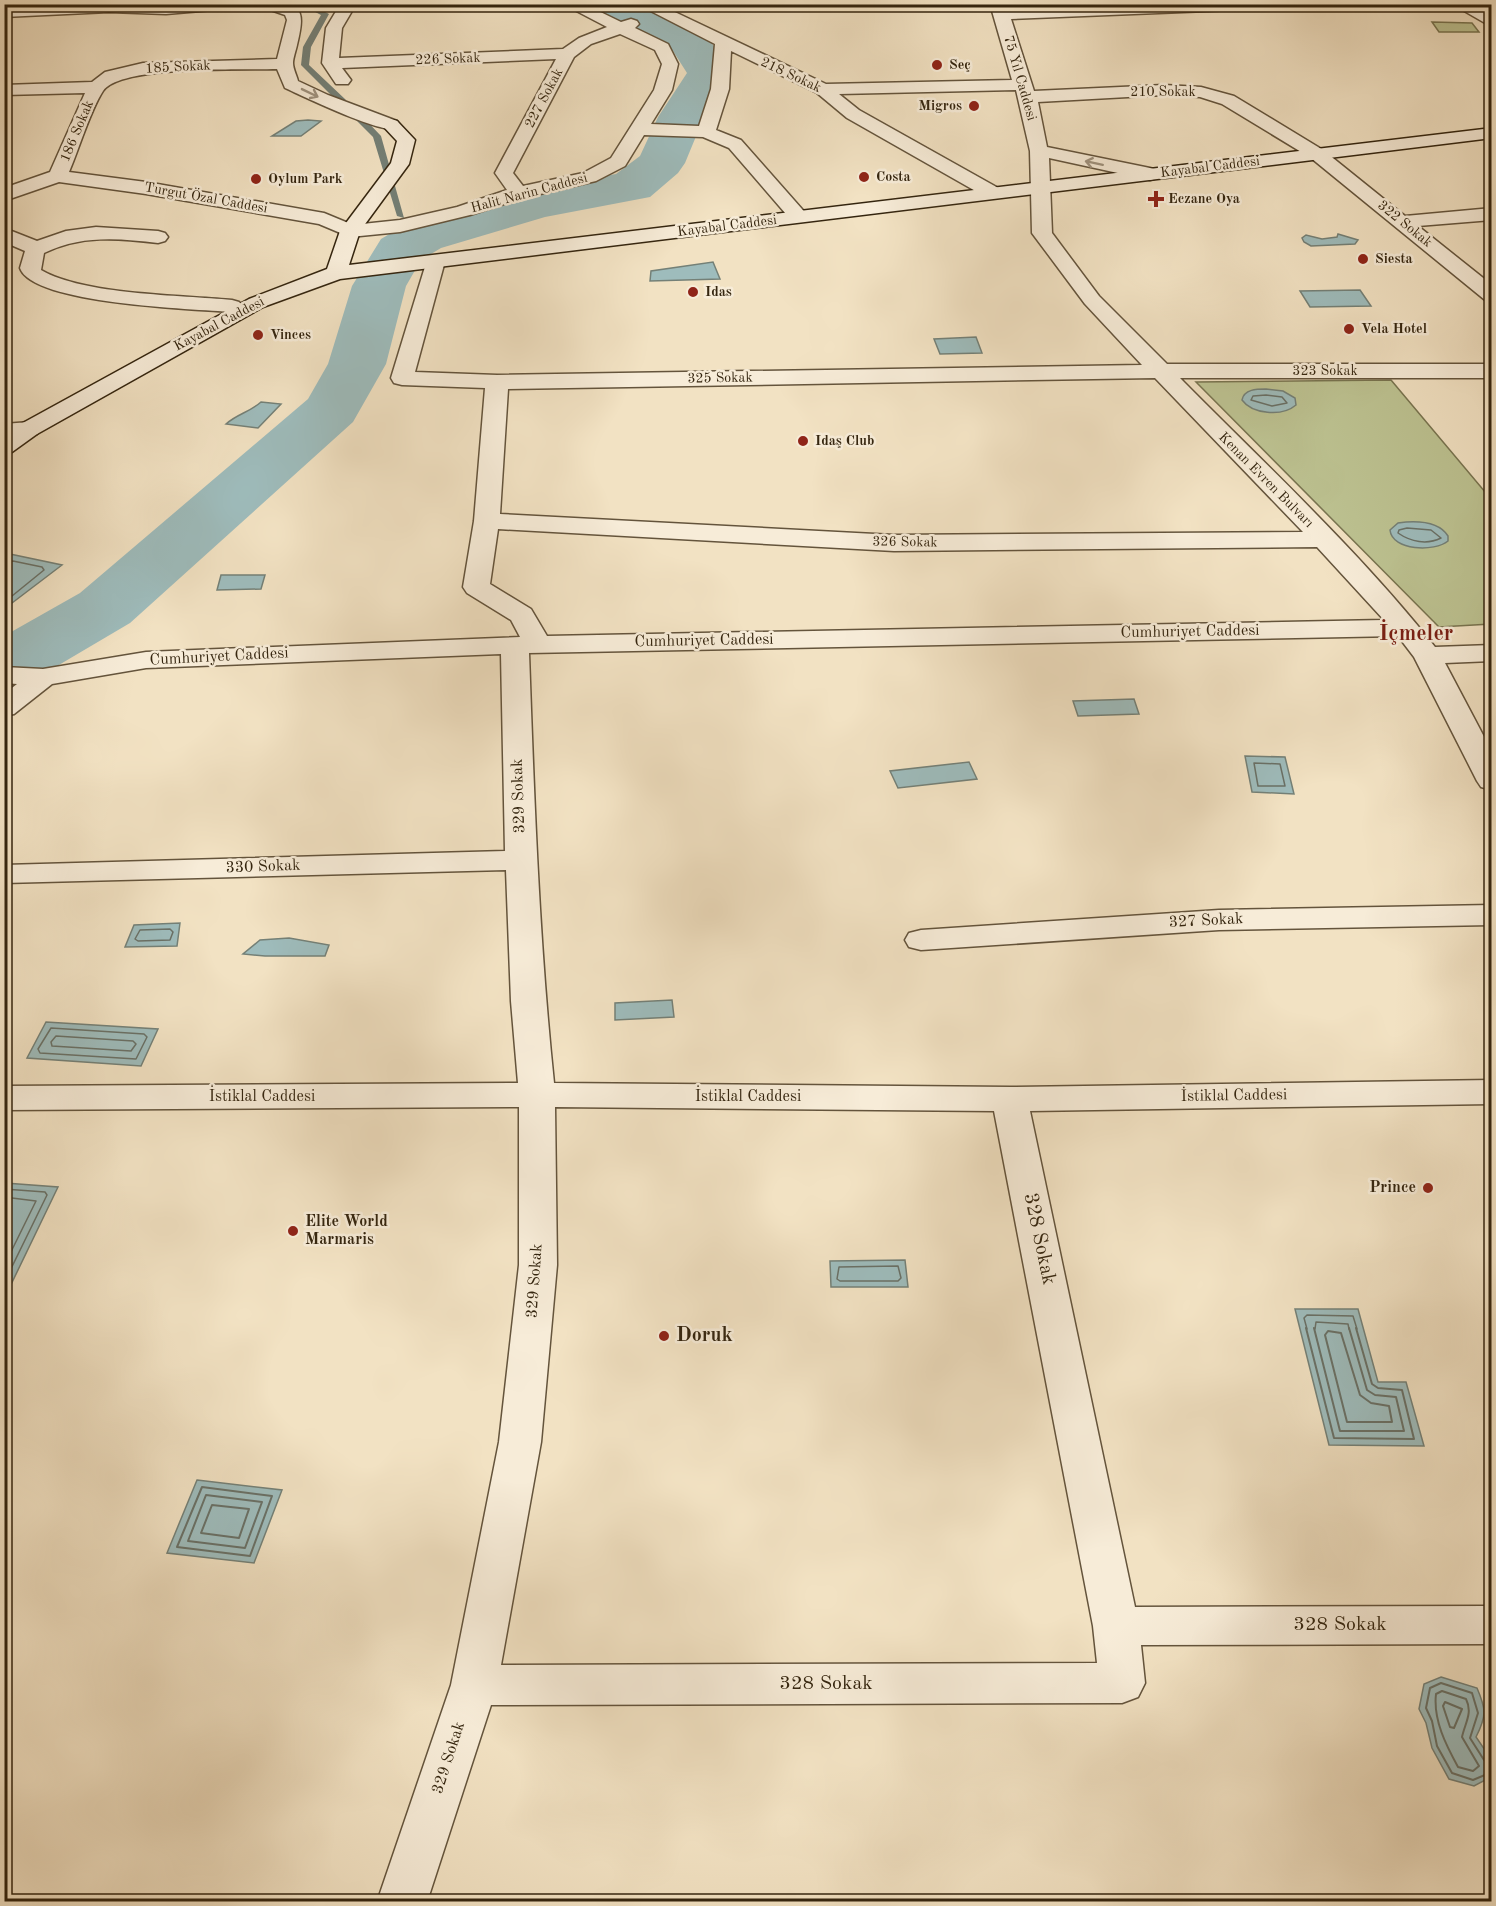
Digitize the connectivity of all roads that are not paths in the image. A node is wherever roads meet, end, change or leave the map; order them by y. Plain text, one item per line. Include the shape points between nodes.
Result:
1 (225, 4) edge
2 (268, 4) edge
3 (570, 4) edge
4 (644, 4) edge
5 (1258, 4) edge
6 (1459, 4) edge
7 (361, 7) dead end
8 (338, 8) edge
9 (1000, 10) edge
10 (4, 12) edge
11 (668, 15) junction
12 (1491, 22) edge
13 (620, 26) junction
14 (723, 43) junction
15 (567, 54) junction
16 (330, 63) junction
17 (284, 64) junction
18 (96, 87) junction
19 (823, 89) junction
20 (4, 90) edge
21 (1025, 91) junction
22 (391, 124) junction
23 (641, 129) junction
24 (706, 132) junction
25 (1491, 133) edge
26 (1039, 151) junction
27 (1317, 154) junction
28 (1150, 174) junction
29 (58, 176) junction
30 (1039, 188) junction
31 (518, 193) junction
32 (993, 194) junction
33 (4, 195) edge
34 (1491, 214) edge
35 (799, 217) junction
36 (1403, 222) junction
37 (350, 231) junction
38 (4, 234) edge
39 (158, 237) dead end
40 (37, 249) junction
41 (435, 261) junction
42 (346, 273) junction
43 (1491, 296) edge
44 (232, 306) dead end
45 (1159, 371) junction
46 (1491, 371) edge
47 (498, 382) junction
48 (29, 429) junction
49 (4, 431) edge
50 (4, 447) edge
51 (487, 521) junction
52 (1324, 539) junction
53 (1406, 628) junction
54 (526, 644) junction
55 (1491, 653) edge
56 (1426, 655) junction
57 (4, 675) edge
58 (42, 677) junction
59 (4, 708) edge
60 (1491, 781) edge
61 (521, 860) junction
62 (4, 874) edge
63 (1491, 915) edge
64 (921, 940) dead end
65 (1491, 1092) edge
66 (537, 1095) junction
67 (4, 1098) edge
68 (1010, 1099) junction
69 (1491, 1625) edge
70 (1116, 1626) junction
71 (474, 1685) junction
72 (402, 1902) edge

1 - 10 street
2 - 17 street via 292,12 295,20
3 - 13 street, Halit Narin Caddesi
4 - 11 street, 218 Sokak
5 - 9 street
6 - 12 street
7 - 8 street
8 - 16 street
9 - 21 street, 75 Yıl Caddesi
11 - 13 street, 227 Sokak
11 - 14 street, 218 Sokak
13 - 15 street, 227 Sokak via 585,41
13 - 23 street, Halit Narin Caddesi via 662,47 670,64 663,90
14 - 19 street, 218 Sokak
14 - 24 street via 720,89
15 - 16 street, 226 Sokak
15 - 31 street, 227 Sokak via 504,173
16 - 22 street via 351,93
17 - 18 street, 185 Sokak via 143,68 111,76
17 -> 22 street via 291,84
18 - 20 street, 185 Sokak
18 - 29 street, 186 Sokak
19 - 21 street, 210 Sokak
19 - 32 street, 218 Sokak via 853,114
21 - 26 street, 75 Yıl Caddesi
21 - 27 street, 210 Sokak via 1201,92 1228,99
22 - 37 street via 406,140 399,166
23 - 24 street
23 - 31 street, Halit Narin Caddesi via 618,162 589,177
24 - 35 street via 735,144
25 - 27 street, Kayabal Caddesi
28 -> 26 street
26 - 30 street, 75 Yıl Caddesi
27 - 28 street, Kayabal Caddesi
27 - 36 street, 322 Sokak
28 - 30 street, Kayabal Caddesi
29 - 33 street
29 - 37 street, Turgut Özal Caddesi via 324,219
30 - 32 street, Kayabal Caddesi
30 - 45 street, Kenan Evren Bulvarı via 1042,232 1092,300
31 - 37 street, Halit Narin Caddesi via 400,226
32 - 35 street, Kayabal Caddesi
34 - 36 street
35 - 41 street, Kayabal Caddesi
36 - 43 street, 322 Sokak
37 - 42 street
38 - 40 street
39 - 40 street via 99,231
40 - 44 street via 31,258 31,273 72,290
41 - 42 street, Kayabal Caddesi
41 - 47 street, 325 Sokak via 402,378
42 - 48 street, Kayabal Caddesi via 256,303
45 - 46 street, 323 Sokak
45 - 47 street, 325 Sokak
45 - 52 street, Kenan Evren Bulvarı
47 - 51 street, 329 Sokak
48 - 49 street
48 - 50 street, Kayabal Caddesi
51 - 52 street, 326 Sokak via 894,543
51 - 54 street, 329 Sokak via 476,587 522,615
52 - 53 street, Kenan Evren Bulvarı
53 - 54 street, Cumhuriyet Caddesi
53 - 56 street, Kenan Evren Bulvarı
54 - 58 street, Cumhuriyet Caddesi via 146,660
54 - 61 street, 329 Sokak
55 - 56 street
56 - 60 street, Kenan Evren Bulvarı
57 - 58 street, Cumhuriyet Caddesi
58 - 59 street
61 - 62 street, 330 Sokak
61 - 66 street, 329 Sokak
63 - 64 street, 327 Sokak via 1219,920
65 - 68 street, İstiklal Caddesi
66 - 67 street, İstiklal Caddesi
66 - 68 street, İstiklal Caddesi
66 - 71 street, 329 Sokak via 538,1265 520,1442
68 - 70 street, 328 Sokak
69 - 70 street, 328 Sokak
70 - 71 street, 328 Sokak via 1122,1683
71 - 72 street, 329 Sokak

